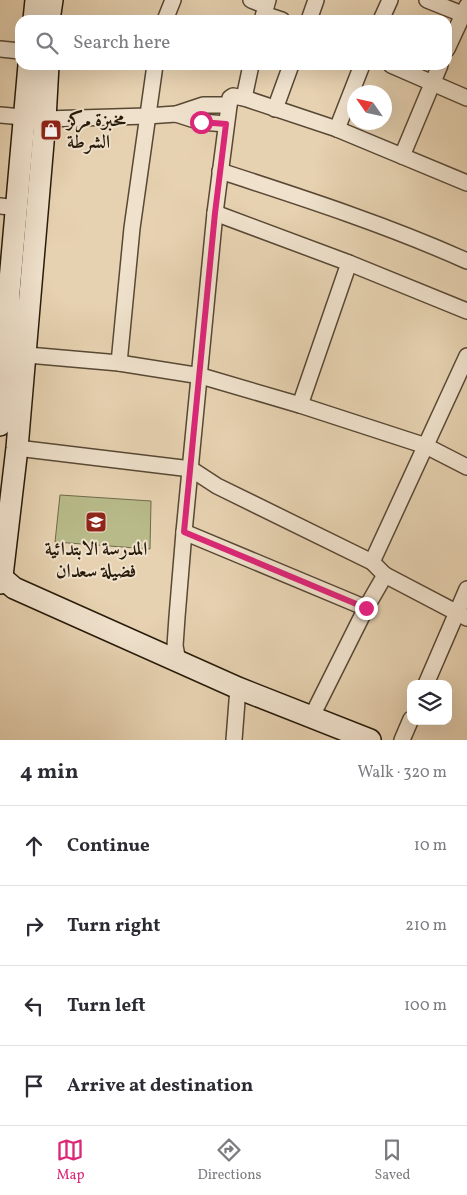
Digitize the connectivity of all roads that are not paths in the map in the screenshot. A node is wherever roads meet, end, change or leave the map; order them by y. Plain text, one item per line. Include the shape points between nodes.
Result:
1 (36, 0) edge
2 (52, 0) edge
3 (173, 0) edge
4 (251, 0) edge
5 (316, 0) edge
6 (390, 0) edge
7 (427, 0) edge
8 (265, 10) edge
9 (466, 12) edge
10 (34, 15) edge
11 (50, 15) edge
12 (167, 15) edge
13 (311, 15) edge
14 (383, 15) edge
15 (452, 39) edge
16 (0, 49) edge
17 (15, 50) edge
18 (30, 70) edge
19 (47, 70) edge
20 (154, 70) edge
21 (250, 70) edge
22 (290, 70) edge
23 (360, 70) edge
24 (403, 70) edge
25 (438, 70) edge
26 (432, 82) junction
27 (244, 98) junction
28 (467, 98) edge
29 (229, 105) junction
30 (275, 109) junction
31 (176, 114) junction
32 (0, 115) edge
33 (147, 116) junction
34 (36, 118) junction
35 (226, 124) junction
36 (337, 129) junction
37 (402, 156) junction
38 (220, 171) junction
39 (467, 183) edge
40 (9, 207) edge
41 (215, 213) junction
42 (467, 261) edge
43 (349, 263) junction
44 (5, 292) edge
45 (467, 310) edge
46 (10, 353) edge
47 (467, 356) edge
48 (119, 363) junction
49 (200, 376) junction
50 (300, 405) junction
51 (0, 425) edge
52 (426, 446) junction
53 (17, 448) junction
54 (467, 467) edge
55 (191, 469) junction
56 (184, 532) junction
57 (372, 562) junction
58 (385, 576) junction
59 (3, 583) edge
60 (467, 589) edge
61 (366, 608) junction
62 (462, 615) edge
63 (178, 661) junction
64 (428, 680) edge
65 (238, 688) junction
66 (312, 716) junction
67 (408, 725) edge
68 (234, 740) edge
69 (370, 740) edge
70 (402, 740) edge

1 - 10 street
2 - 11 street
3 - 12 street
4 - 8 street
5 - 13 street
6 - 14 street
7 - 9 street
9 - 15 street
16 - 17 street
18 - 34 street
19 - 34 street
20 - 33 street
21 - 27 street
22 - 30 street
23 - 36 street
24 - 26 street
25 - 26 street
26 - 28 street
26 - 37 street
27 - 29 street via 231,97
27 - 30 street
29 - 31 street via 203,105
29 - 35 street
30 - 36 street
31 - 33 street
31 - 35 street via 201,122
32 - 34 street
33 - 34 street
33 - 48 street
34 - 40 street
34 - 46 street
35 - 38 street
36 - 37 street
37 - 39 street
38 - 41 street
38 - 42 street via 324,205
40 - 44 street
41 - 43 street
41 - 49 street
43 - 45 street
43 - 50 street
44 - 46 street
46 - 48 street
46 - 51 street
46 - 53 street
47 - 52 street
48 - 49 street
49 - 50 street
49 - 55 street
50 - 52 street
52 - 54 street
52 - 57 street
53 - 55 street
53 - 59 street
55 - 56 street
55 - 57 street via 217,486
56 - 61 street
56 - 63 street via 175,646
57 - 58 street
58 - 61 street
58 - 62 street
59 - 63 street
60 - 62 street
61 - 66 street
62 - 64 street
63 - 65 street
65 - 66 street
65 - 68 street
66 - 69 street
67 - 70 street

